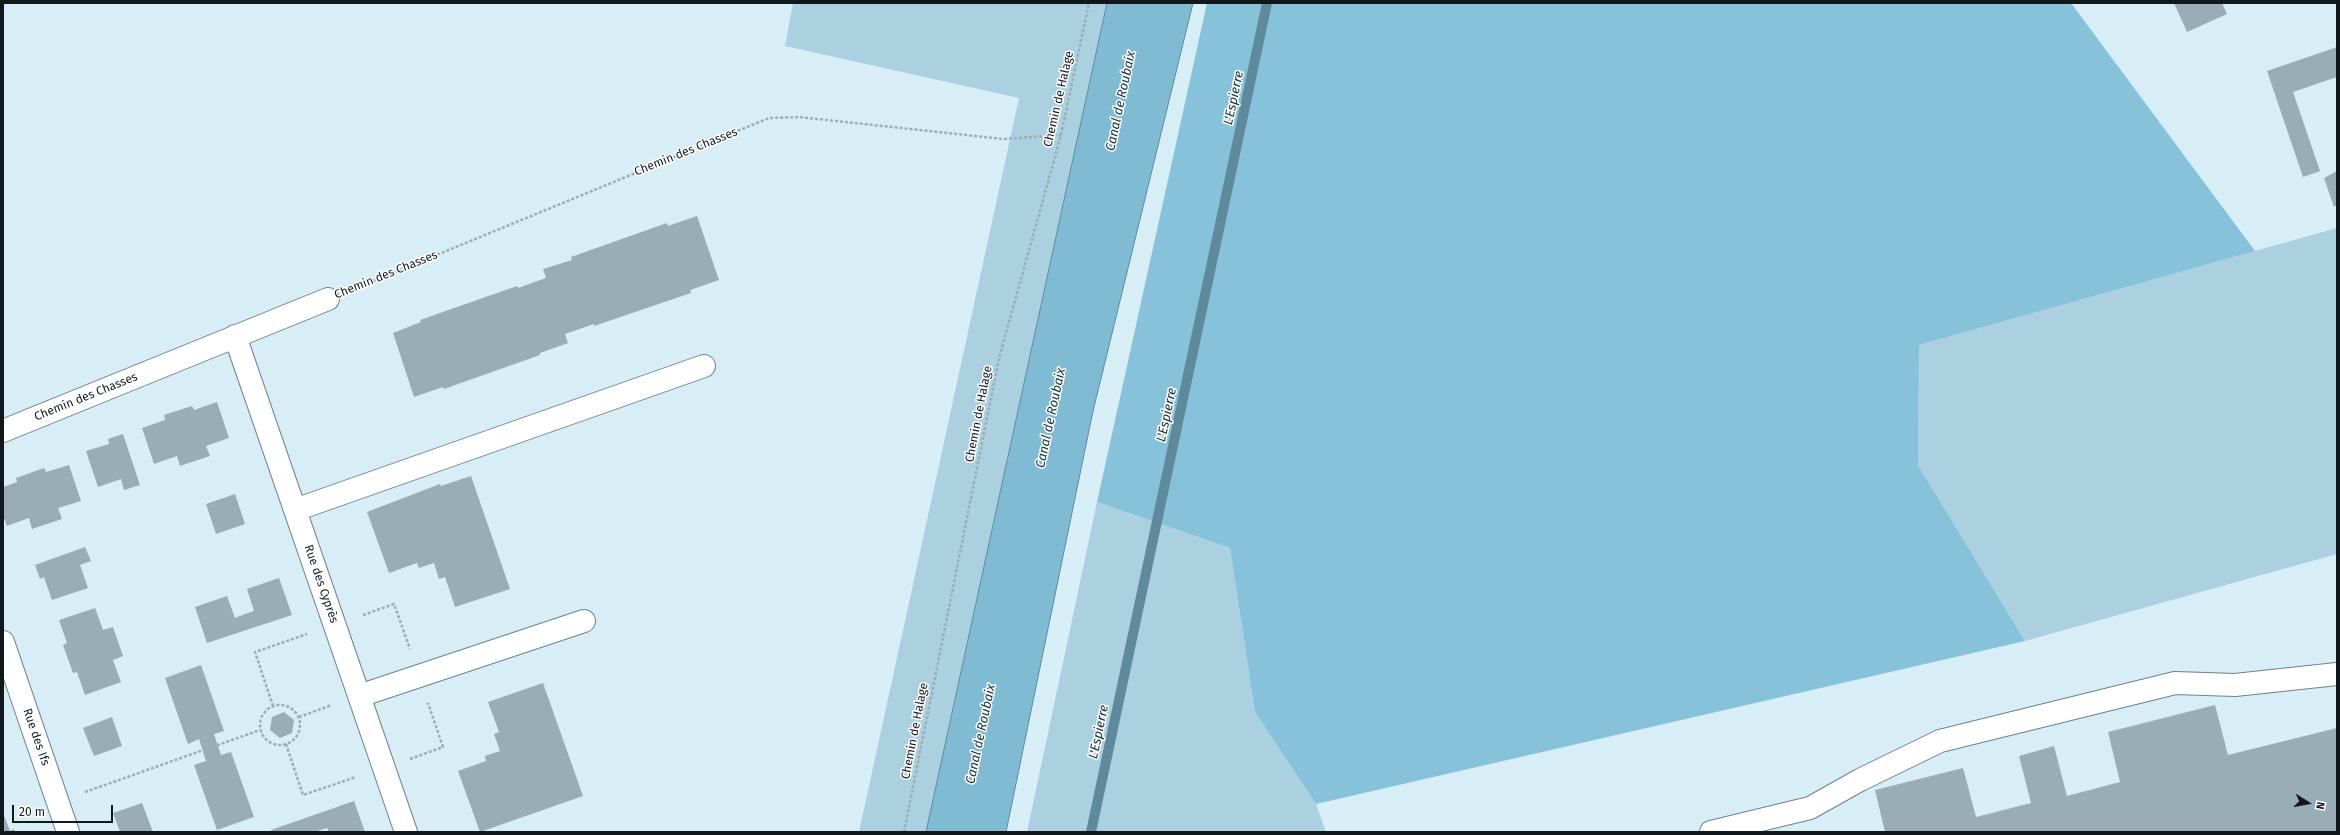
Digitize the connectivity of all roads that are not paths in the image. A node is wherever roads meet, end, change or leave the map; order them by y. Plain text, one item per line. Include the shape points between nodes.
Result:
1 (328, 299) road end
2 (236, 336) junction
3 (704, 366) dead end
4 (3, 431) edge
5 (295, 510) junction
6 (584, 621) dead end
7 (3, 642) edge
8 (2337, 674) edge
9 (359, 696) junction
10 (68, 832) edge
11 (406, 832) edge
12 (1712, 832) edge

1 - 2 street, Chemin des Chasses
2 - 4 street, Chemin des Chasses
2 - 5 street, Rue des Cyprès
3 - 5 street
5 - 9 street, Rue des Cyprès
6 - 9 street
7 - 10 street, Rue des Ifs
8 - 12 street via 2235,685 2175,683 1947,739 1860,780 1810,808
9 - 11 street, Rue des Cyprès

